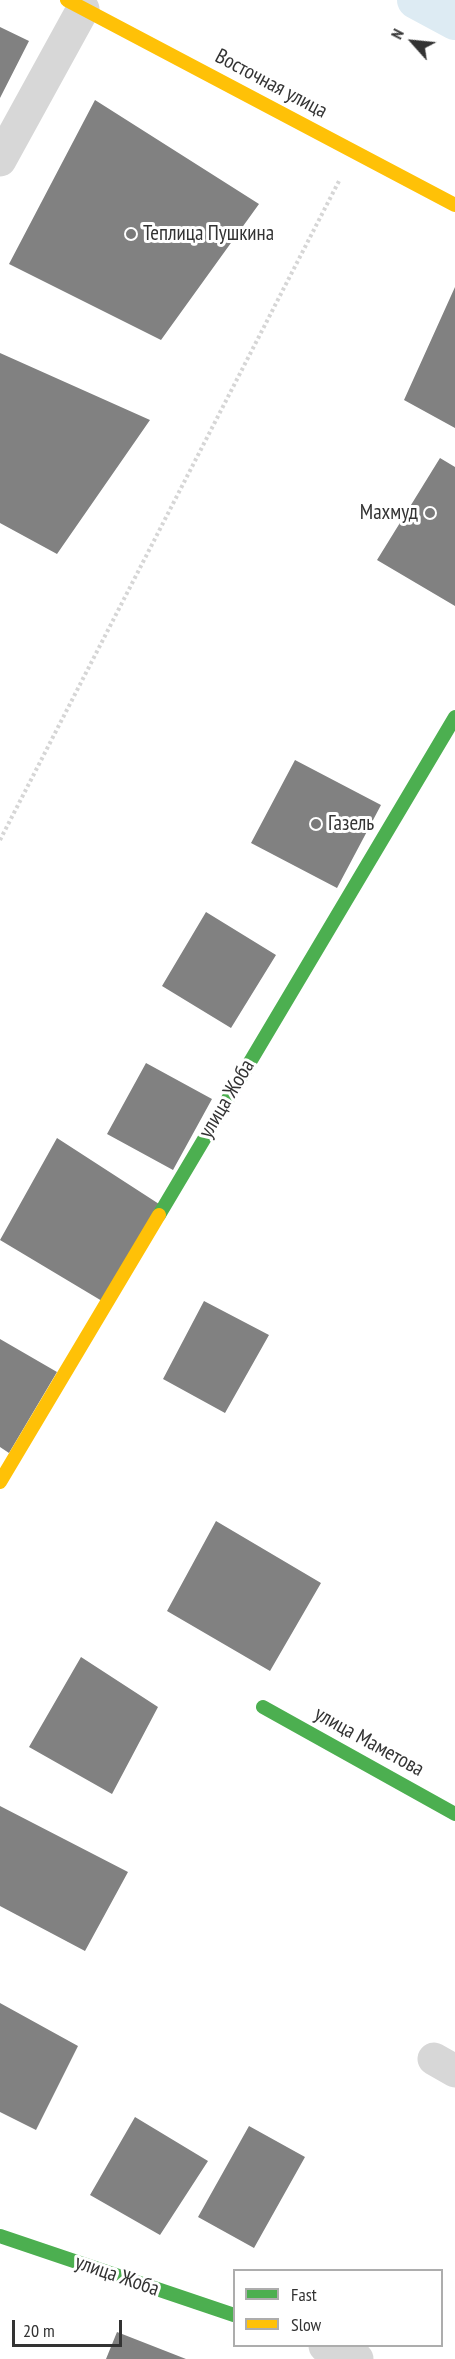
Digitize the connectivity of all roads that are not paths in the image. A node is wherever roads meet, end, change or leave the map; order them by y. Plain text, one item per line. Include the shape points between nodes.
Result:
1 (75, 4) edge
2 (0, 160) edge
3 (455, 205) edge
4 (455, 717) edge
5 (0, 1482) edge
6 (263, 1707) dead end
7 (455, 1814) edge
8 (0, 2236) edge
9 (233, 2315) edge
10 (327, 2347) edge
11 (357, 2359) edge

1 - 2 street
1 - 3 street, Восточная улица
4 - 5 street, улица Жоба
6 - 7 street, улица Маметова
8 - 9 street, улица Жоба
10 - 11 street

